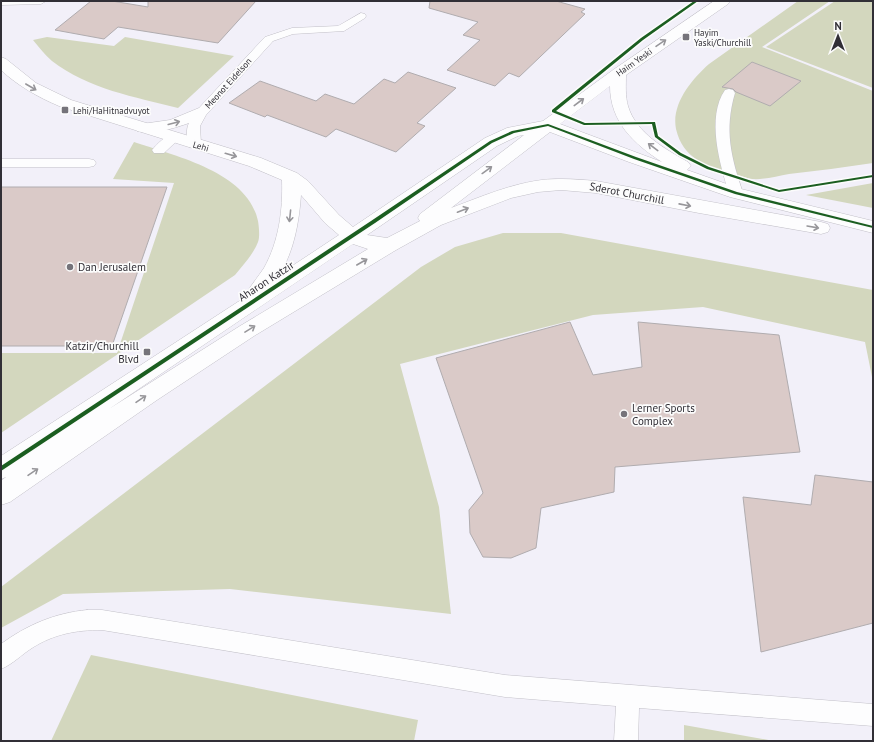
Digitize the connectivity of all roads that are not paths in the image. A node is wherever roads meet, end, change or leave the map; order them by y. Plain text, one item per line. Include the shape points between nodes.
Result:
1 (41, 1) edge
2 (723, 1) edge
3 (4, 3) edge
4 (361, 16) dead end
5 (1, 62) edge
6 (618, 73) junction
7 (728, 93) dead end
8 (202, 111) junction
9 (548, 126) junction
10 (142, 128) junction
11 (173, 138) junction
12 (194, 144) junction
13 (159, 150) dead end
14 (1, 163) edge
15 (89, 163) dead end
16 (291, 177) junction
17 (736, 193) junction
18 (873, 227) edge
19 (352, 236) junction
20 (873, 237) edge
21 (390, 245) junction
22 (227, 318) junction
23 (1, 469) edge
24 (1, 494) edge
25 (1, 658) edge
26 (628, 696) junction
27 (873, 715) edge
28 (626, 741) edge

1 - 3 lane
6 -> 2 street, Haim Yeski
4 - 8 lane, Meonot Eidelson via 340,29 305,29 269,39
5 -> 10 street, Lehi via 24,83 45,95
9 -> 6 street, Haim Yeski
17 -> 6 street via 672,160 638,134 629,124 621,108
7 - 17 lane via 724,104 721,133
10 -> 8 lane, Meonot Eidelson via 178,122
8 - 12 lane, Meonot Eidelson via 194,126
9 - 17 street
9 - 19 street, Aharon Katzir via 513,132 491,142
21 -> 9 street
10 - 11 street, Lehi
11 - 12 street, Lehi
11 - 13 lane
12 -> 16 street, Lehi via 255,162
14 - 15 lane
16 - 19 street, Lehi
16 -> 22 street via 290,224 281,256 267,281 256,294
17 - 18 street
19 - 21 street, Lehi via 367,243
19 - 22 street, Aharon Katzir
21 -> 20 street, Sderot Churchill via 434,221 505,194 538,186 561,184 596,187
24 -> 21 street via 162,385
22 - 23 street, Aharon Katzir
25 - 26 lane via 25,639 45,628 67,622 102,620 505,686
26 - 27 lane
26 - 28 lane

